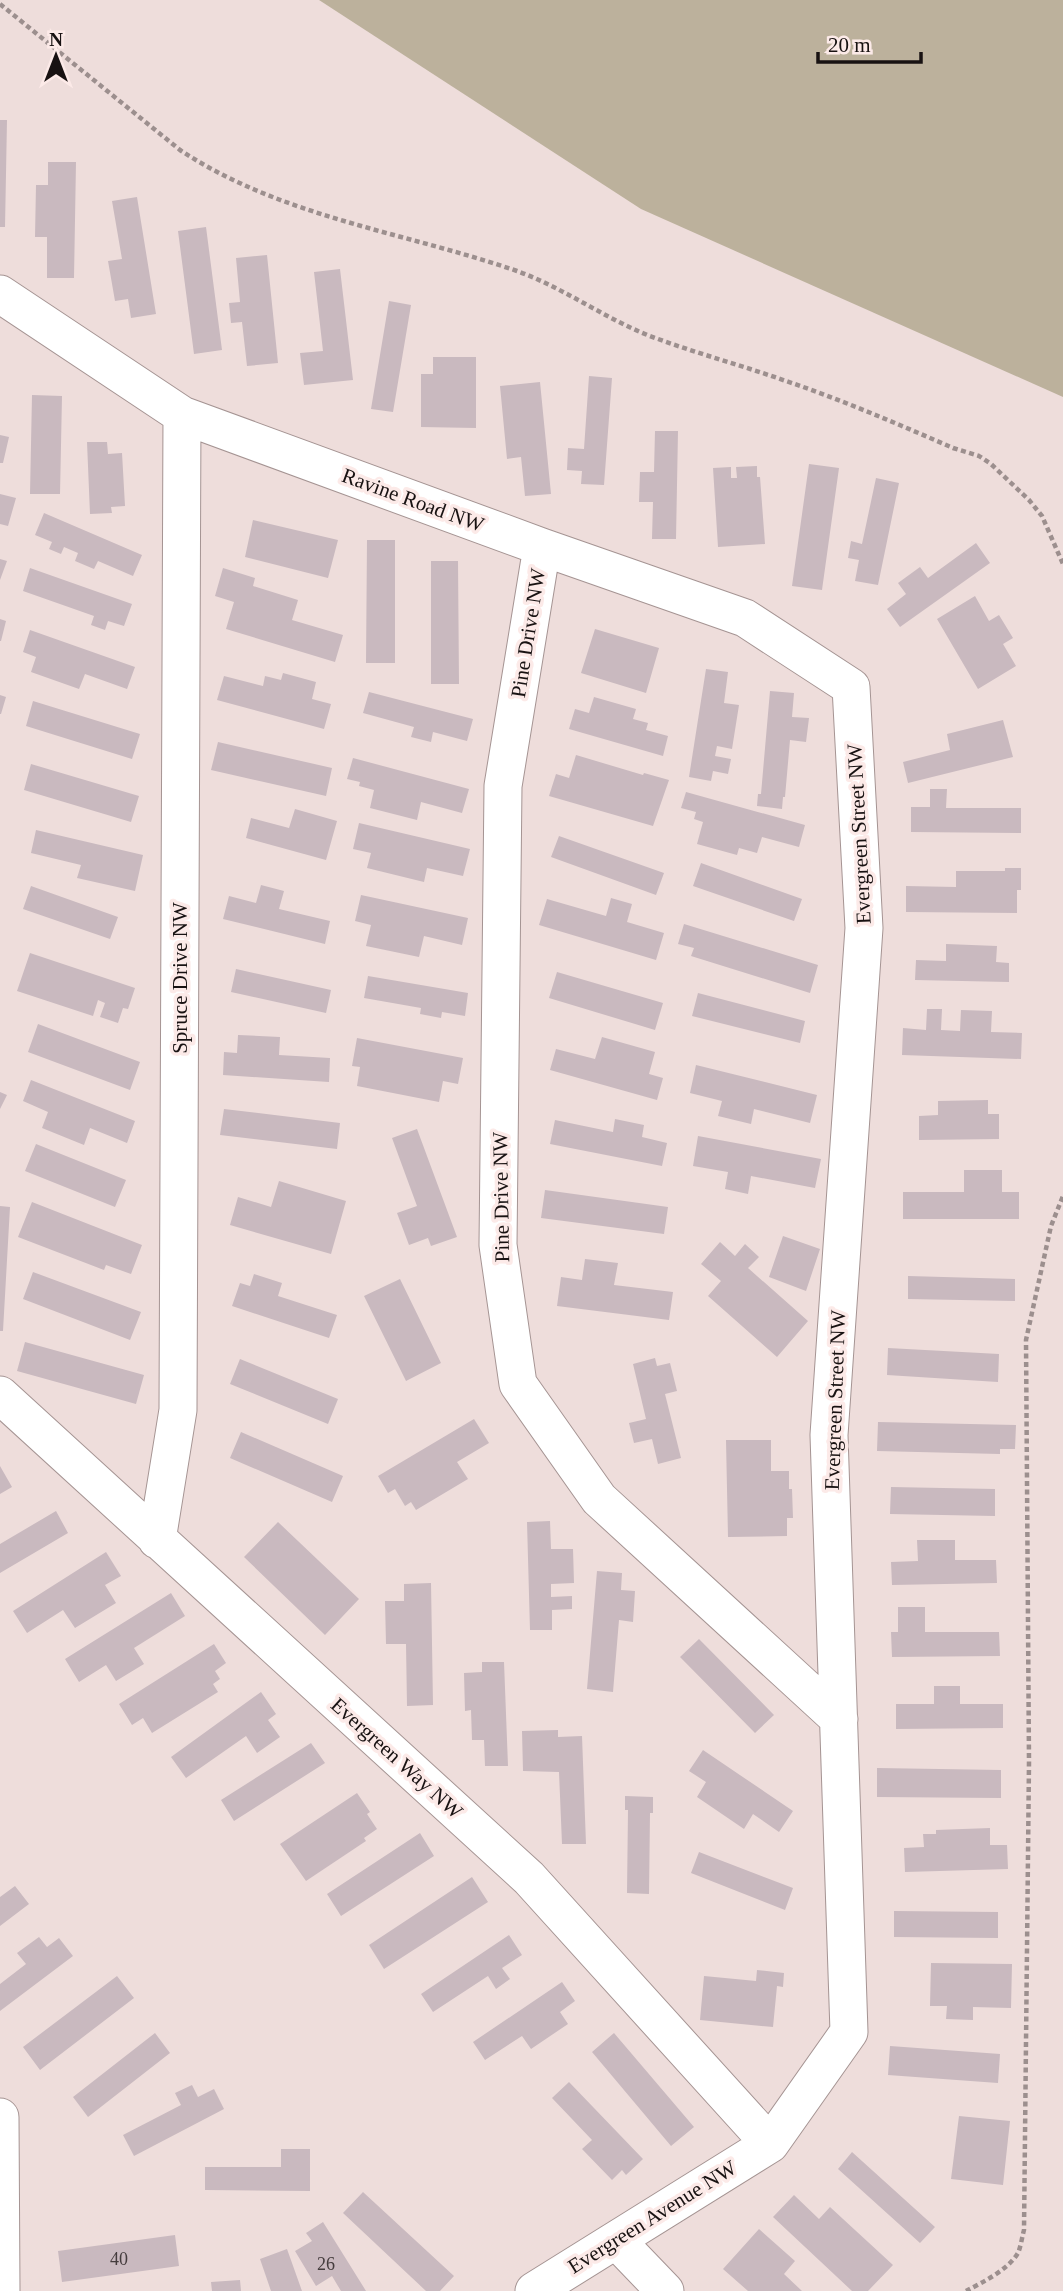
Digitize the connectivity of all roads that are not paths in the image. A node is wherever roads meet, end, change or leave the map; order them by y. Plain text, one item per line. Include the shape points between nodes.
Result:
1 (0, 293) edge
2 (182, 415) junction
3 (542, 547) junction
4 (840, 679) joint
5 (0, 1395) edge
6 (157, 1540) junction
7 (838, 1718) junction
8 (0, 2116) edge
9 (770, 2144) junction
10 (616, 2240) junction
11 (1, 2291) edge
12 (534, 2291) edge
13 (665, 2291) edge

1 - 2 street, Ravine Road NW
2 - 3 street, Ravine Road NW
2 - 6 street, Spruce Drive NW via 178,1410
3 - 4 street, Ravine Road NW via 746,618
3 - 7 street, Pine Drive NW via 503,786 498,1245 518,1384 599,1499
4 - 7 street, Evergreen Street NW via 851,687 864,928 829,1435
5 - 6 street, Evergreen Way NW
6 - 9 street, Evergreen Way NW via 529,1878
7 - 9 street, Evergreen Street NW via 849,2032
8 - 11 street
9 - 10 street, Evergreen Avenue NW
10 - 12 street, Evergreen Avenue NW
10 - 13 street

